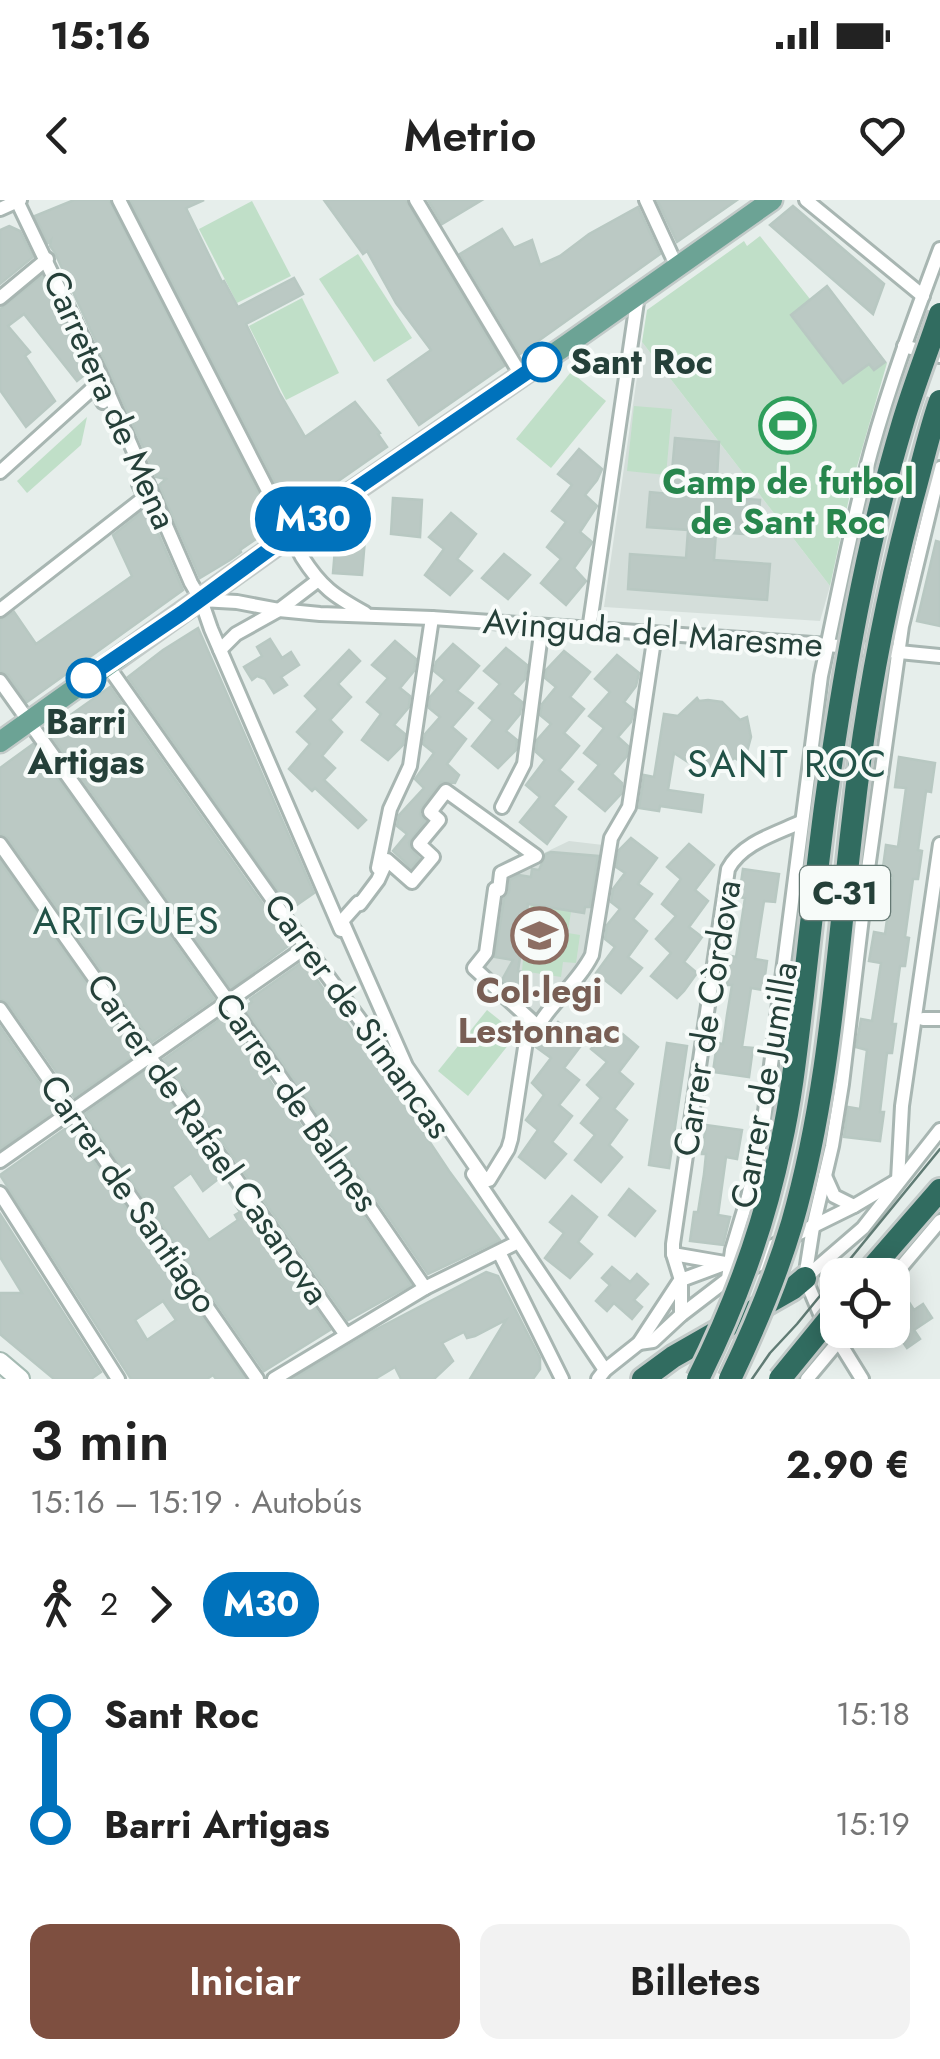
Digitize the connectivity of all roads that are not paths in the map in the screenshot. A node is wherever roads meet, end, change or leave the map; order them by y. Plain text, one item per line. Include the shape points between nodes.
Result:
1 (119, 200) edge
2 (416, 200) edge
3 (646, 200) edge
4 (772, 200) edge
5 (806, 200) edge
6 (19, 201) edge
7 (0, 209) edge
8 (940, 249) edge
9 (47, 259) junction
10 (677, 267) junction
11 (638, 296) junction
12 (922, 296) junction
13 (0, 298) edge
14 (940, 314) edge
15 (904, 346) junction
16 (940, 356) edge
17 (100, 374) junction
18 (521, 375) junction
19 (940, 401) edge
20 (0, 464) edge
21 (940, 468) edge
22 (0, 472) edge
23 (290, 536) junction
24 (317, 581) junction
25 (200, 600) junction
26 (0, 610) edge
27 (279, 610) junction
28 (366, 614) junction
29 (432, 618) junction
30 (542, 626) junction
31 (589, 630) junction
32 (655, 634) junction
33 (828, 644) junction
34 (220, 650) junction
35 (899, 652) junction
36 (940, 656) edge
37 (107, 665) junction
38 (0, 681) edge
39 (29, 721) junction
40 (0, 742) edge
41 (502, 807) dead end
42 (802, 822) junction
43 (0, 844) edge
44 (940, 844) edge
45 (315, 892) dead end
46 (290, 909) dead end
47 (337, 919) junction
48 (306, 947) junction
49 (228, 1001) junction
50 (0, 1009) edge
51 (924, 1018) dead end
52 (940, 1019) edge
53 (149, 1056) junction
54 (404, 1079) junction
55 (72, 1111) junction
56 (940, 1130) edge
57 (0, 1161) edge
58 (825, 1176) junction
59 (484, 1179) joint
60 (898, 1180) junction
61 (940, 1190) edge
62 (0, 1192) edge
63 (488, 1195) junction
64 (854, 1206) junction
65 (940, 1221) edge
66 (812, 1227) junction
67 (518, 1242) junction
68 (499, 1252) junction
69 (674, 1254) junction
70 (881, 1258) edge
71 (909, 1258) edge
72 (729, 1263) junction
73 (805, 1278) junction
74 (728, 1279) junction
75 (681, 1280) junction
76 (425, 1288) junction
77 (820, 1304) edge
78 (682, 1315) junction
79 (346, 1335) junction
80 (820, 1337) edge
81 (639, 1344) junction
82 (821, 1348) edge
83 (845, 1348) edge
84 (0, 1362) edge
85 (601, 1374) edge
86 (20, 1379) edge
87 (118, 1379) edge
88 (257, 1379) edge
89 (274, 1379) edge
90 (562, 1379) edge
91 (642, 1379) edge
92 (698, 1379) edge
93 (730, 1379) edge
94 (780, 1379) edge
95 (807, 1379) edge
96 (862, 1379) edge

1 - 23 street, Avinguda del Maresme
2 - 18 street
3 - 10 street
4 - 10 main road
5 - 12 street
6 - 7 street
6 - 9 street, Carretera de Mena
8 - 12 street, Carrer de Jumilla
9 - 13 street
9 - 17 street, Carretera de Mena
10 - 11 main road
11 - 18 main road
11 - 31 street
12 - 15 street, Carrer de Jumilla
14 - 92 highway, C-31, bridge via 903,420 856,609 781,1146 747,1266
15 - 16 street
15 - 33 street, Carrer de Jumilla via 852,526
17 - 20 street
17 - 25 street, Carretera de Mena
18 - 23 main road
19 - 93 highway, C-31, bridge via 872,677 808,1158 782,1255
21 - 35 street
22 - 26 street via 94,389 145,497
23 - 24 street, Avinguda del Maresme
23 - 25 main road
24 - 27 street
24 - 28 street, Avinguda del Maresme
25 - 27 street, Avinguda del Maresme
25 - 34 street, Carretera de Mena
25 - 37 main road
27 - 28 street, Avinguda del Maresme
27 - 34 street
28 - 29 street, Avinguda del Maresme
29 - 30 street, Avinguda del Maresme
29 - 47 street via 410,766 390,809 377,870
30 - 31 street, Avinguda del Maresme
30 - 41 street via 524,764
31 - 32 street, Avinguda del Maresme
32 - 33 street, Avinguda del Maresme
32 - 63 street via 629,807 611,838 592,955 534,1032 516,1142
33 - 35 street, Avinguda del Maresme
33 - 42 street, Carrer de Jumilla
34 - 47 street, Carretera de Mena
35 - 36 street, Avinguda del Maresme
35 - 58 street
37 - 39 main road
37 - 48 street, Carrer de Simancas
38 - 39 street, Carrer de Balmes
39 - 40 main road
39 - 49 street, Carrer de Balmes
42 - 69 street, Carrer de Còrdova via 744,850 728,869
42 - 72 street, Carrer de Jumilla via 762,1135
43 - 53 street, Carrer de Rafael Casanova
44 - 60 street via 902,1106
45 - 46 street via 320,890 378,1030 370,1030
47 - 54 street, Carretera de Mena
48 - 49 street
48 - 54 street, Carrer de Simancas
49 - 53 street
49 - 76 street, Carrer de Balmes
50 - 55 street, Carrer de Santiago
51 - 52 street
53 - 55 street
53 - 79 street, Carrer de Rafael Casanova
54 - 63 street, Carrer de Simancas
55 - 57 street
55 - 88 street, Carrer de Santiago
56 - 60 street
58 - 64 street via 834,1196
58 - 66 street
59 - 59 street via 406,1066 342,922 387,860 412,882 427,866 433,857 419,844 440,820 430,812 446,792 536,856 502,873 486,954 474,968 534,1023 511,1139 491,1178
60 - 64 street
60 - 73 street via 863,1228
61 - 70 highway
62 - 87 street
63 - 67 street, Carrer de Simancas
64 - 66 street
65 - 71 street
66 - 72 street
66 - 73 street
66 - 74 street via 796,1247
67 - 68 street
67 - 85 street, Carrer de Simancas
68 - 76 street
68 - 90 street
69 - 72 street
69 - 75 street, Carrer de Còrdova
72 - 74 street, Carrer de Jumilla
72 - 75 street
73 - 77 street
73 - 91 highway
74 - 78 street
75 - 78 street, Carrer de Còrdova
75 - 81 street
76 - 79 street
78 - 81 street via 654,1341
79 - 89 street
80 - 94 highway, bridge
81 - 85 street
82 - 95 street
83 - 96 street
84 - 86 street

